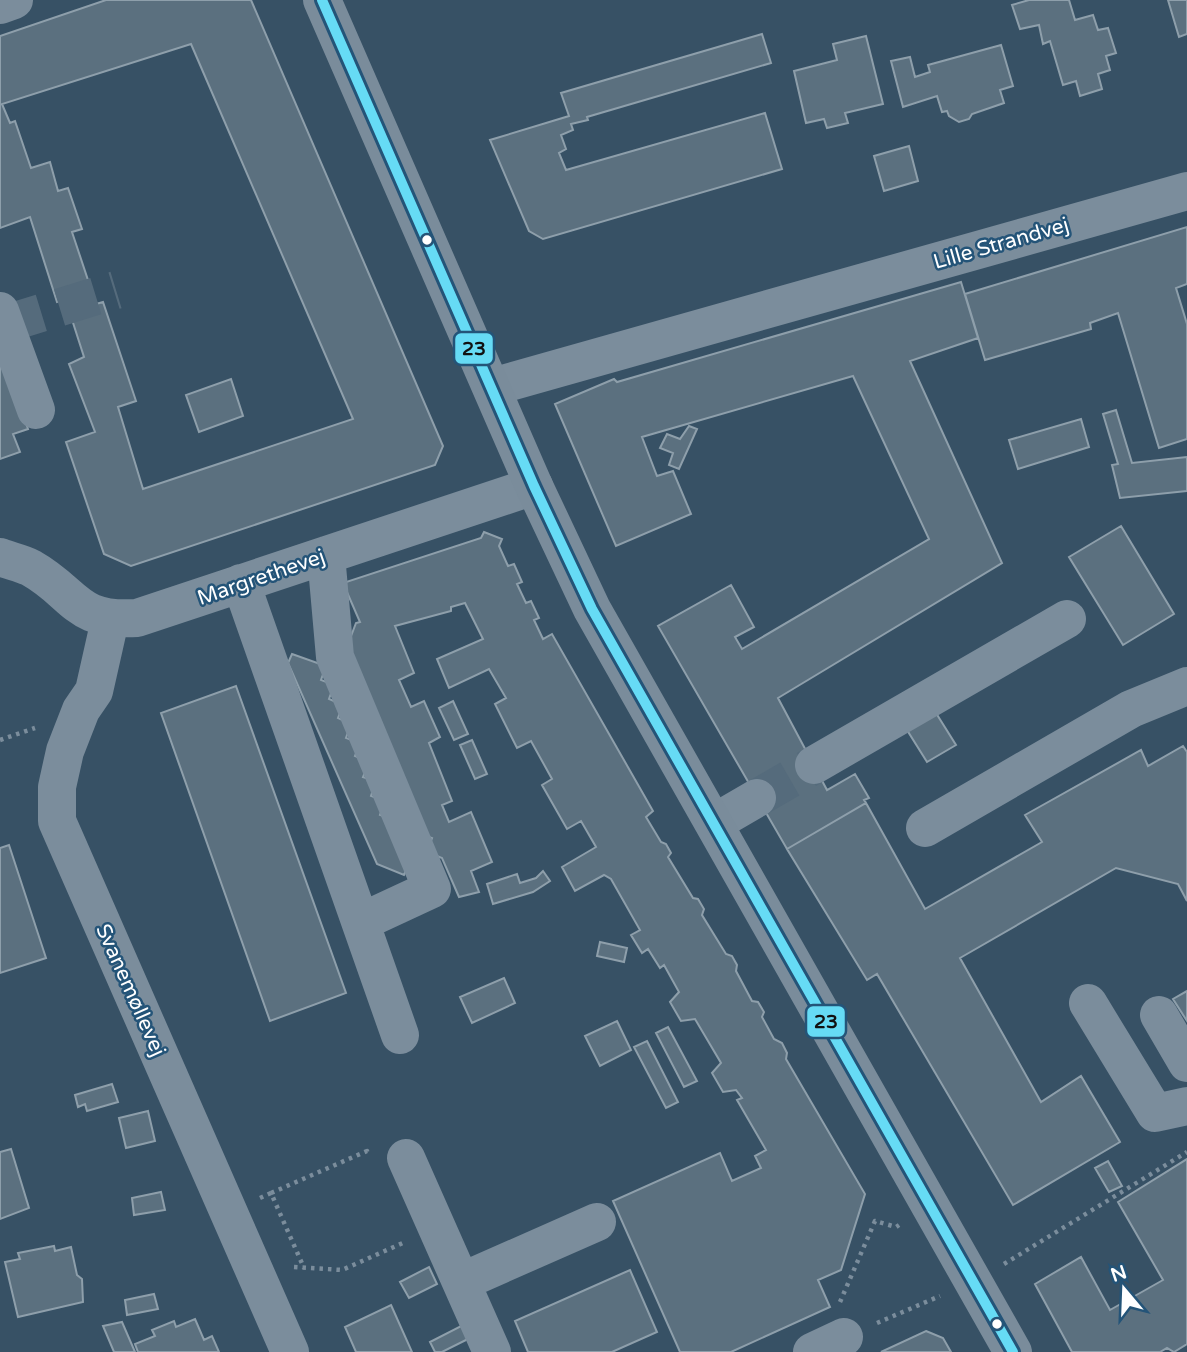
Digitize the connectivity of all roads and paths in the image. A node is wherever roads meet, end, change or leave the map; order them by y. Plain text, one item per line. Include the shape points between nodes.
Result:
1 (14, 0) edge
2 (322, 0) edge
3 (0, 5) edge
4 (1187, 191) edge
5 (0, 311) edge
6 (492, 387) junction
7 (36, 411) dead end
8 (534, 486) junction
9 (326, 555) junction
10 (0, 557) edge
11 (241, 583) junction
12 (1067, 619) dead end
13 (110, 620) junction
14 (1187, 686) edge
15 (814, 765) tunnel mouth
16 (757, 797) tunnel mouth
17 (714, 823) junction
18 (925, 828) dead end
19 (360, 922) junction
20 (1088, 1003) dead end
21 (1159, 1015) dead end
22 (400, 1035) dead end
23 (1187, 1063) edge
24 (1187, 1106) edge
25 (1187, 1152) edge
26 (389, 1160) joint
27 (271, 1193) dead end
28 (930, 1207) junction
29 (597, 1222) dead end
30 (403, 1229) dead end
31 (974, 1281) junction
32 (259, 1282) junction
33 (461, 1282) junction
34 (885, 1319) junction
35 (845, 1327) edge
36 (290, 1352) edge
37 (492, 1352) edge
38 (1013, 1352) edge

1 - 3 street
2 - 6 main road
4 - 6 street, Lille Strandvej
5 - 7 street
6 - 8 main road
8 - 9 street, Margrethevej
8 - 17 main road via 592,609
9 - 11 street, Margrethevej
9 - 19 street via 335,657 432,889
10 - 13 street via 31,568 85,612
11 - 13 street, Margrethevej via 136,618
11 - 19 street
12 - 15 street
13 - 32 street, Svanemøllevej via 94,691 81,709 65,751 57,787 57,821
14 - 18 street via 1131,709
16 - 17 street
17 - 28 main road
19 - 22 street
20 - 24 street via 1154,1113
21 - 23 street
25 - 31 path
26 - 27 path via 367,1151
26 - 33 street
28 - 31 main road
28 - 35 path via 896,1227 875,1221 840,1302
29 - 33 street
30 - 32 path via 408,1240 342,1270 294,1267
31 - 34 path
31 - 38 main road
32 - 36 street, Svanemøllevej
33 - 37 street
34 - 35 path
34 - 35 path

